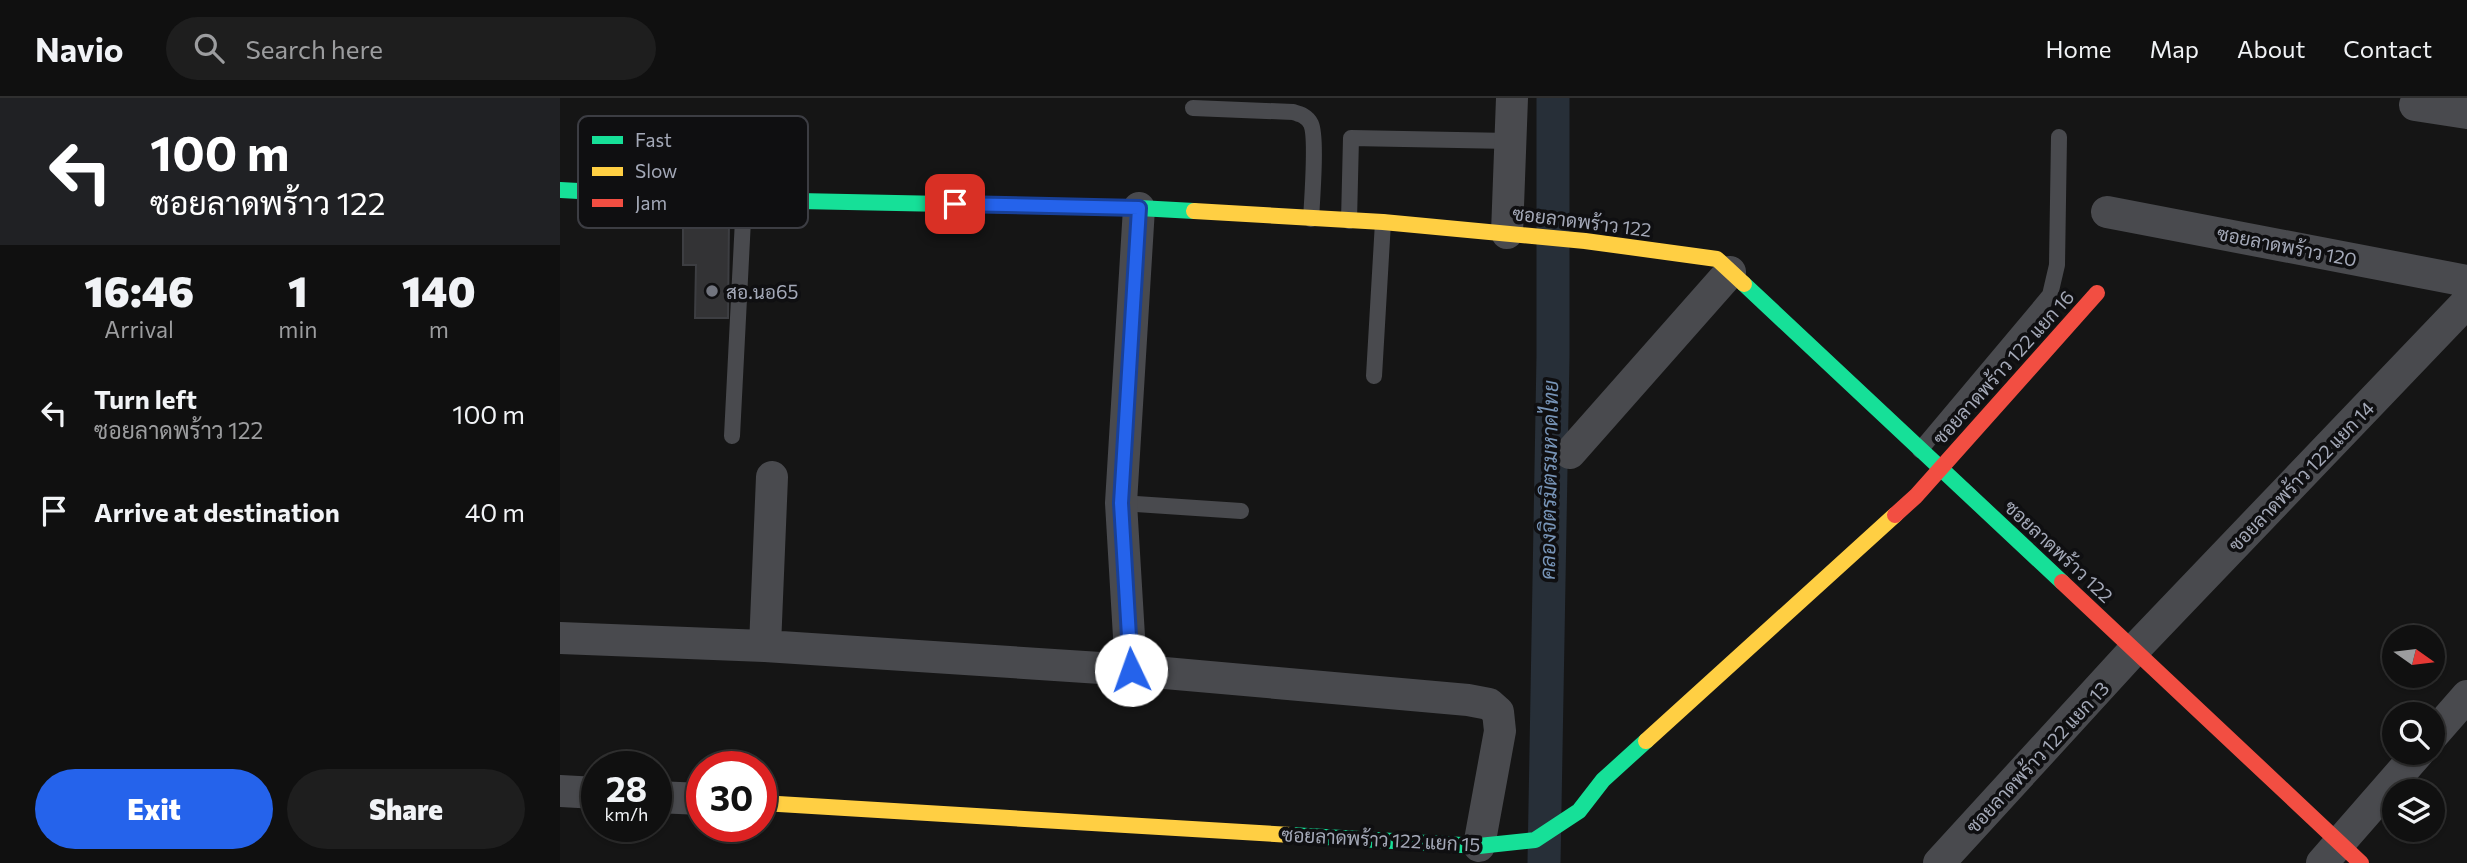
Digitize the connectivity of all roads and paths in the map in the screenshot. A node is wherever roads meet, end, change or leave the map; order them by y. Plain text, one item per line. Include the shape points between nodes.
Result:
1 (1512, 98) edge
2 (2416, 106) dead end
3 (1193, 108) dead end
4 (2467, 113) edge
5 (2059, 137) dead end
6 (1510, 141) junction
7 (560, 190) edge
8 (578, 191) edge
9 (808, 201) edge
10 (1139, 208) junction
11 (2107, 212) dead end
12 (1311, 219) junction
13 (1349, 221) junction
14 (1382, 222) junction
15 (743, 228) edge
16 (1507, 233) junction
17 (1730, 272) junction
18 (2467, 281) edge
19 (2097, 293) dead end
20 (2467, 302) edge
21 (1374, 376) dead end
22 (732, 436) dead end
23 (1920, 450) junction
24 (1570, 453) dead end
25 (1940, 469) junction
26 (772, 477) dead end
27 (1121, 503) junction
28 (1241, 511) dead end
29 (560, 638) edge
30 (765, 646) junction
31 (2134, 650) junction
32 (1131, 670) junction
33 (2467, 696) edge
34 (2445, 721) edge
35 (2409, 765) edge
36 (560, 791) edge
37 (581, 792) edge
38 (777, 804) edge
39 (1479, 846) junction
40 (2341, 857) edge
41 (1939, 863) edge

1 - 6 street
2 - 4 street
3 - 12 lane via 1303,115 1312,134
5 - 23 lane via 2057,265 2050,295
6 - 13 lane via 1351,138
6 - 16 street
7 - 8 street, ซอยลาดพร้าว 122
9 - 10 street, ซอยลาดพร้าว 122
10 - 12 street, ซอยลาดพร้าว 122
10 - 27 street
11 - 18 street, ซอยลาดพร้าว 120
12 - 13 street, ซอยลาดพร้าว 122
13 - 14 street, ซอยลาดพร้าว 122
14 - 16 street, ซอยลาดพร้าว 122
14 - 21 lane
15 - 22 lane
16 - 17 street, ซอยลาดพร้าว 122 via 1717,259
17 - 23 street, ซอยลาดพร้าว 122
17 - 24 street
19 - 25 street, ซอยลาดพร้าว 122 แยก 16
20 - 31 street, ซอยลาดพร้าว 122 แยก 14
23 - 25 street, ซอยลาดพร้าว 122
25 - 31 street, ซอยลาดพร้าว 122
25 - 39 street, ซอยลาดพร้าว 122 แยก 15 via 1916,496 1603,780 1579,811 1535,840
26 - 30 street
27 - 28 lane
27 - 32 street
29 - 30 street
30 - 32 street
31 - 40 street, ซอยลาดพร้าว 122
31 - 41 street, ซอยลาดพร้าว 122 แยก 13
32 - 39 street via 1489,705 1498,712 1500,731
33 - 34 street
35 - 40 street
36 - 37 street
38 - 39 street, ซอยลาดพร้าว 122 แยก 15

